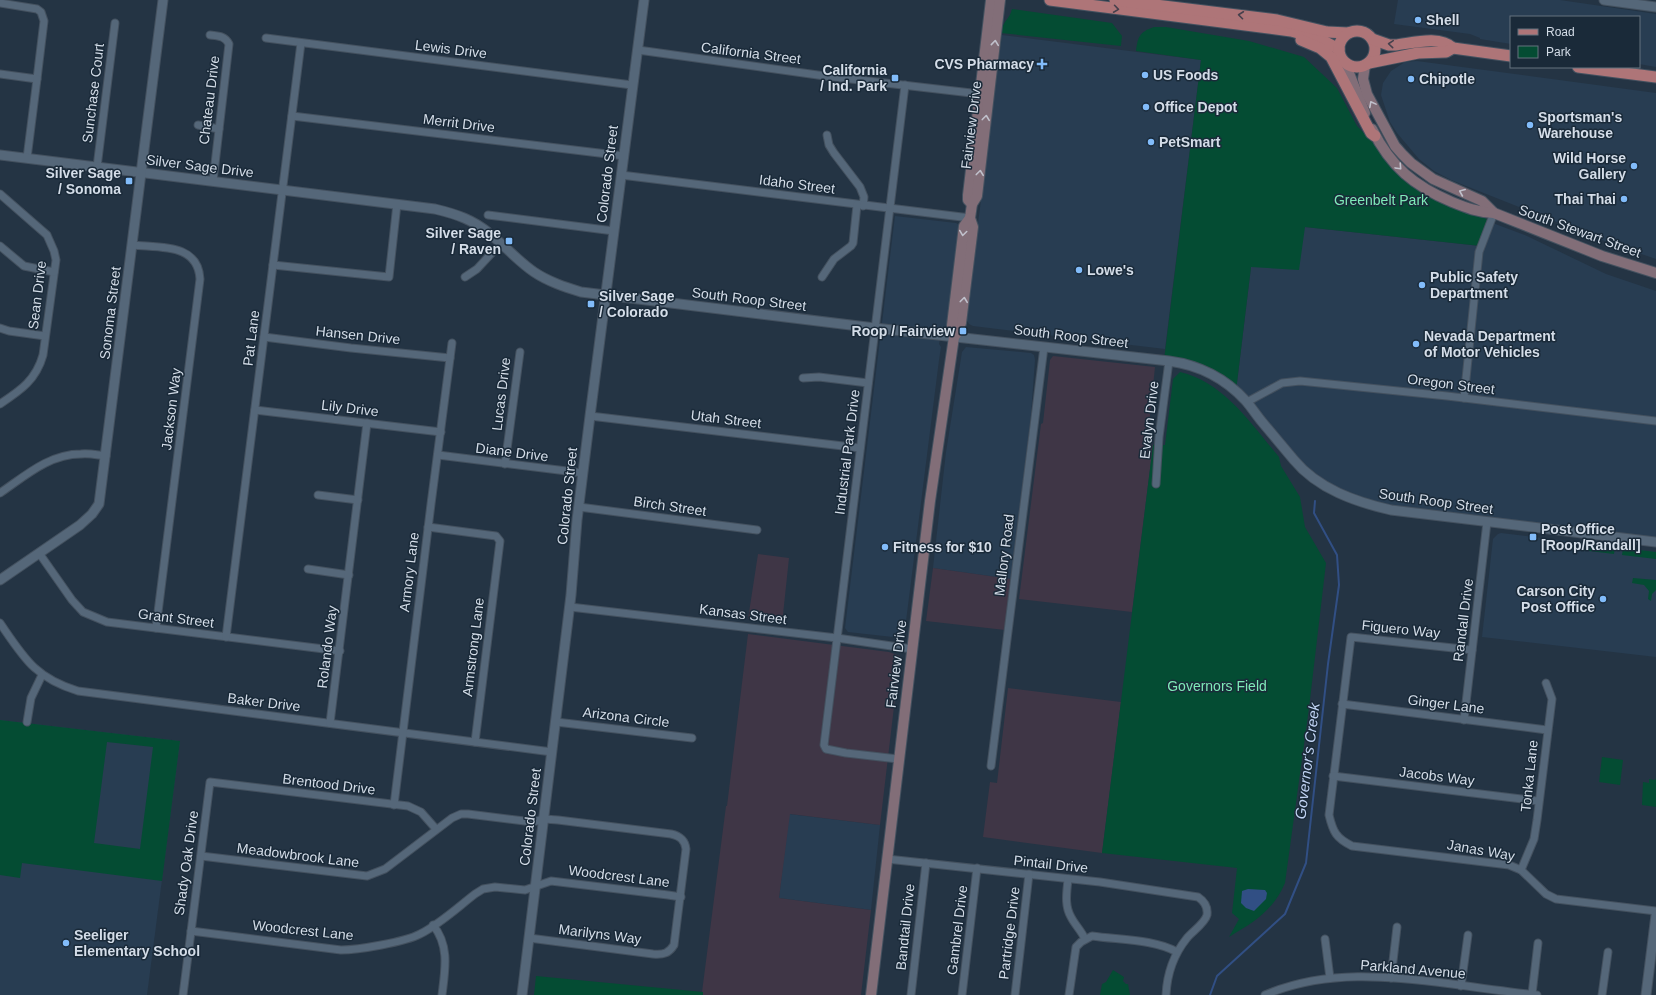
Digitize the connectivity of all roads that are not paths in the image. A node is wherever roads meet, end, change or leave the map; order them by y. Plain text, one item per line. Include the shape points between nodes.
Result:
1 (163, 0) edge
2 (644, 0) edge
3 (991, 0) edge
4 (1000, 0) edge
5 (1050, 0) edge
6 (1115, 0) edge
7 (1604, 0) edge
8 (0, 3) edge
9 (1134, 7) junction
10 (1656, 7) edge
11 (115, 23) dead end
12 (1233, 23) junction
13 (1348, 34) junction
14 (210, 35) dead end
15 (266, 38) dead end
16 (1372, 40) junction
17 (1439, 41) junction
18 (301, 43) junction
19 (1453, 48) junction
20 (638, 50) junction
21 (1339, 50) junction
22 (1403, 56) junction
23 (1510, 56) edge
24 (1344, 63) junction
25 (1367, 64) junction
26 (1586, 68) edge
27 (0, 74) edge
28 (1656, 77) edge
29 (37, 79) junction
30 (632, 85) junction
31 (905, 85) junction
32 (980, 94) junction
33 (292, 116) junction
34 (198, 126) dead end
35 (219, 129) junction
36 (827, 135) dead end
37 (1375, 136) junction
38 (0, 155) edge
39 (624, 156) junction
40 (27, 158) junction
41 (98, 167) junction
42 (141, 172) junction
43 (621, 175) junction
44 (213, 181) junction
45 (282, 190) junction
46 (0, 194) edge
47 (397, 204) junction
48 (972, 204) junction
49 (860, 205) junction
50 (890, 209) junction
51 (454, 214) joint
52 (1494, 214) junction
53 (488, 215) dead end
54 (970, 218) junction
55 (614, 231) junction
56 (501, 243) junction
57 (132, 244) junction
58 (0, 246) edge
59 (273, 265) junction
60 (54, 272) junction
61 (1656, 273) edge
62 (465, 277) dead end
63 (822, 277) dead end
64 (606, 295) junction
65 (0, 328) edge
66 (875, 328) junction
67 (45, 336) junction
68 (264, 337) junction
69 (954, 337) junction
70 (452, 343) dead end
71 (1044, 347) junction
72 (520, 352) dead end
73 (450, 358) junction
74 (1169, 360) junction
75 (803, 378) dead end
76 (868, 383) junction
77 (1464, 398) junction
78 (1247, 402) junction
79 (0, 404) edge
80 (255, 410) junction
81 (590, 416) junction
82 (1656, 421) edge
83 (367, 423) junction
84 (441, 432) junction
85 (860, 448) junction
86 (438, 455) junction
87 (106, 456) junction
88 (506, 464) junction
89 (583, 473) junction
90 (1156, 484) dead end
91 (0, 493) edge
92 (318, 495) dead end
93 (358, 500) junction
94 (579, 507) junction
95 (1487, 522) junction
96 (428, 527) junction
97 (757, 530) dead end
98 (1656, 542) edge
99 (39, 553) junction
100 (308, 569) dead end
101 (349, 575) junction
102 (0, 580) edge
103 (570, 608) junction
104 (0, 623) edge
105 (156, 628) junction
106 (226, 637) junction
107 (837, 638) junction
108 (912, 649) junction
109 (1472, 650) junction
110 (340, 651) junction
111 (42, 675) junction
112 (1546, 683) dead end
113 (1342, 704) junction
114 (1464, 720) junction
115 (27, 722) dead end
116 (556, 722) junction
117 (330, 723) junction
118 (1547, 730) junction
119 (402, 733) junction
120 (692, 738) dead end
121 (475, 742) junction
122 (552, 752) junction
123 (898, 759) junction
124 (991, 766) dead end
125 (1333, 776) junction
126 (210, 782) joint
127 (1538, 801) junction
128 (394, 805) junction
129 (544, 819) junction
130 (436, 829) junction
131 (201, 856) junction
132 (887, 858) junction
133 (926, 863) junction
134 (977, 868) junction
135 (1521, 870) junction
136 (1029, 874) junction
137 (1068, 879) junction
138 (535, 886) junction
139 (681, 897) junction
140 (1656, 911) edge
141 (1656, 915) edge
142 (433, 925) junction
143 (1397, 927) dead end
144 (191, 931) junction
145 (1468, 935) dead end
146 (529, 938) junction
147 (1086, 939) junction
148 (1325, 939) dead end
149 (1538, 943) dead end
150 (1178, 952) junction
151 (1608, 952) dead end
152 (1330, 978) junction
153 (1391, 978) junction
154 (1461, 986) junction
155 (183, 995) edge
156 (442, 995) edge
157 (522, 995) edge
158 (871, 995) edge
159 (911, 995) edge
160 (962, 995) edge
161 (1015, 995) edge
162 (1069, 995) edge
163 (1166, 995) edge
164 (1265, 995) edge
165 (1534, 995) edge
166 (1602, 995) edge
167 (1646, 995) edge

1 - 42 street, Sonoma Street
2 - 20 street, Colorado Street
3 - 32 main road, Fairview Drive
48 -> 4 main road, Fairview Drive via 977,196
5 -> 9 main road
6 - 9 main road
7 - 10 street
8 - 29 street via 32,7 41,12 44,21
9 - 12 main road
13 -> 9 main road via 1277,20
11 - 41 street, Sunchase Court
12 - 21 main road via 1305,34 1325,41
12 - 37 main road via 1306,41 1326,52
13 - 16 main road via 1361,32
13 - 21 main road via 1341,40
14 - 35 street, Chateau Drive via 223,37 229,44
15 - 18 street, Lewis Drive
17 -> 16 main road via 1389,45
16 - 25 main road via 1374,54
17 - 19 main road via 1448,43
17 - 22 main road via 1435,47 1415,49
18 - 30 street, Lewis Drive
18 - 33 street, Pat Lane
19 - 22 main road via 1446,52
19 - 23 main road
20 - 30 street, Colorado Street
20 - 31 street, California Street
21 - 24 main road
22 - 25 main road
24 - 25 main road via 1354,67
24 - 37 main road, South Stewart Street
52 -> 25 main road, South Stewart Street via 1482,201 1433,178 1411,163 1395,146 1367,94 1363,79
26 - 28 main road
27 - 29 street
29 - 40 street
30 - 39 street, Colorado Street
31 - 32 street, California Street
31 - 50 street, Industrial Park Drive
32 - 48 main road, Fairview Drive via 968,195 968,200
33 - 39 street, Merrit Drive
33 - 45 street, Pat Lane
34 - 35 street
35 - 44 street, Chateau Drive
36 - 49 street via 834,153 860,187 864,197
37 -> 52 main road, South Stewart Street via 1388,156 1411,181 1438,196 1477,212
38 - 40 street, Silver Sage Drive
39 - 43 street, Colorado Street
40 - 41 street, Silver Sage Drive
41 - 42 street, Silver Sage Drive
42 - 44 street, Silver Sage Drive
42 - 57 street, Sonoma Street
43 - 49 street, Idaho Street
43 - 55 street, Colorado Street
44 - 45 street, Silver Sage Drive
45 - 47 street, Silver Sage Drive
45 - 59 street, Pat Lane
46 - 60 street, Sean Drive via 47,235 56,260
47 - 51 street, Silver Sage Drive
47 - 59 street via 389,277
48 - 54 main road, Fairview Drive
49 - 50 street, Idaho Street
49 - 63 street via 851,246 834,259
50 - 54 street, Idaho Street
50 - 66 street, Industrial Park Drive
51 - 56 street, South Roop Street via 470,220
52 - 61 main road, South Stewart Street via 1602,256
52 - 77 street via 1479,252
53 - 55 street
54 - 69 main road, Fairview Drive via 964,226 952,325
55 - 64 street, Colorado Street
56 - 62 street via 477,270
56 - 64 street, South Roop Street via 547,280 582,292
57 - 87 street, Sonoma Street
57 - 105 street, Jackson Way via 182,250 197,263 200,279
58 - 60 street via 24,266
59 - 68 street, Pat Lane
60 - 67 street, Sean Drive
64 - 66 street, South Roop Street
64 - 81 street, Colorado Street
65 - 67 street
66 - 69 street, South Roop Street
66 - 76 street, Industrial Park Drive
67 - 79 street, Sean Drive via 40,367 17,393
68 - 73 street, Hansen Drive
68 - 80 street, Pat Lane
69 - 71 street, South Roop Street
69 - 108 main road, Fairview Drive via 937,448
70 - 73 street, Armory Lane
71 - 74 street, South Roop Street
71 - 124 street, Mallory Road
72 - 88 street, Lucas Drive
73 - 84 street, Armory Lane
74 - 78 street, South Roop Street via 1191,364 1217,376
74 - 90 street, Evalyn Drive
75 - 76 street via 819,377
76 - 85 street, Industrial Park Drive
77 - 78 street, Oregon Street via 1300,381 1282,383
77 - 82 street, Oregon Street
78 - 95 street, South Roop Street via 1294,460 1317,480 1343,496 1390,510
80 - 83 street, Lily Drive
80 - 106 street, Pat Lane
81 - 85 street, Utah Street
81 - 89 street, Colorado Street
83 - 84 street, Lily Drive
83 - 93 street, Rolando Way
84 - 86 street, Armory Lane
85 - 107 street, Industrial Park Drive
86 - 88 street, Diane Drive
86 - 96 street, Armory Lane
87 - 91 street via 82,453 60,457 36,469
87 - 99 street, Sonoma Street via 99,504 80,525
88 - 89 street, Diane Drive
89 - 94 street, Colorado Street
92 - 93 street
93 - 101 street, Rolando Way
94 - 97 street, Birch Street
94 - 103 street, Colorado Street
95 - 98 street, South Roop Street
95 - 109 street, Randall Drive
96 - 119 street, Armory Lane
96 - 121 street, Armstrong Lane via 496,536 500,541
99 - 102 street, Sonoma Street
99 - 105 street, Grant Street via 83,612 107,622
100 - 101 street
101 - 110 street, Rolando Way
103 - 107 street, Kansas Street
103 - 116 street, Colorado Street
104 - 111 street, Baker Drive via 21,654
105 - 106 street, Grant Street
106 - 110 street, Grant Street
107 - 108 street, Kansas Street
107 - 123 street, Industrial Park Drive via 825,748
108 - 123 main road, Fairview Drive
109 - 113 street, Figuero Way via 1351,637
109 - 114 street, Randall Drive
110 - 117 street, Rolando Way
111 - 115 street via 31,698
111 - 117 street, Baker Drive via 78,691
112 - 118 street, Tonka Lane via 1552,699
113 - 114 street, Ginger Lane
113 - 125 street
114 - 118 street, Ginger Lane
116 - 120 street, Arizona Circle
116 - 122 street, Colorado Street
117 - 119 street, Baker Drive
118 - 127 street, Tonka Lane
119 - 121 street, Baker Drive
119 - 128 street, Armory Lane
121 - 122 street, Baker Drive
122 - 129 street, Colorado Street
123 - 132 main road, Fairview Drive
125 - 127 street, Jacobs Way
125 - 135 street, Janas Way via 1329,815 1333,830 1341,840 1352,846 1509,865
126 - 128 street, Brentood Drive
126 - 131 street, Shady Oak Drive
127 - 135 street, Tonka Lane via 1534,839
128 - 130 street, Brentood Drive via 417,809
129 - 130 street, Meadowbrook Lane via 534,822 460,814
129 - 138 street, Colorado Street
129 - 139 street, Meadowbrook Lane via 678,835 685,843 686,849
130 - 131 street, Meadowbrook Lane via 385,869 367,876
131 - 144 street, Shady Oak Drive
132 - 133 street, Pintail Drive
132 - 158 main road, Fairview Drive
133 - 134 street, Pintail Drive
133 - 159 street, Bandtail Drive
134 - 136 street, Pintail Drive
134 - 160 street, Gambrel Drive
135 - 140 street, Janas Way via 1546,894 1556,899
136 - 137 street, Pintail Drive
136 - 161 street, Partridge Drive
137 - 147 street via 1067,908
137 - 150 street, Pintail Drive via 1192,895 1201,899 1206,907 1205,920
138 - 139 street, Woodcrest Lane via 554,881
138 - 142 street, Woodcrest Lane via 525,890 495,887 482,889
138 - 146 street, Colorado Street
139 - 146 street, Marilyns Way via 674,944 662,955
141 - 167 street
142 - 144 street, Woodcrest Lane via 414,936 356,950
142 - 156 street via 439,932 446,956
143 - 153 street
144 - 155 street, Shady Oak Drive
145 - 154 street
146 - 157 street, Colorado Street
147 - 150 street via 1092,936 1158,944
147 - 162 street via 1076,947
148 - 152 street
149 - 165 street
150 - 163 street via 1168,978
151 - 166 street
152 - 153 street, Parkland Avenue
152 - 164 street, Parkland Avenue via 1306,981
153 - 154 street, Parkland Avenue
154 - 165 street, Parkland Avenue

